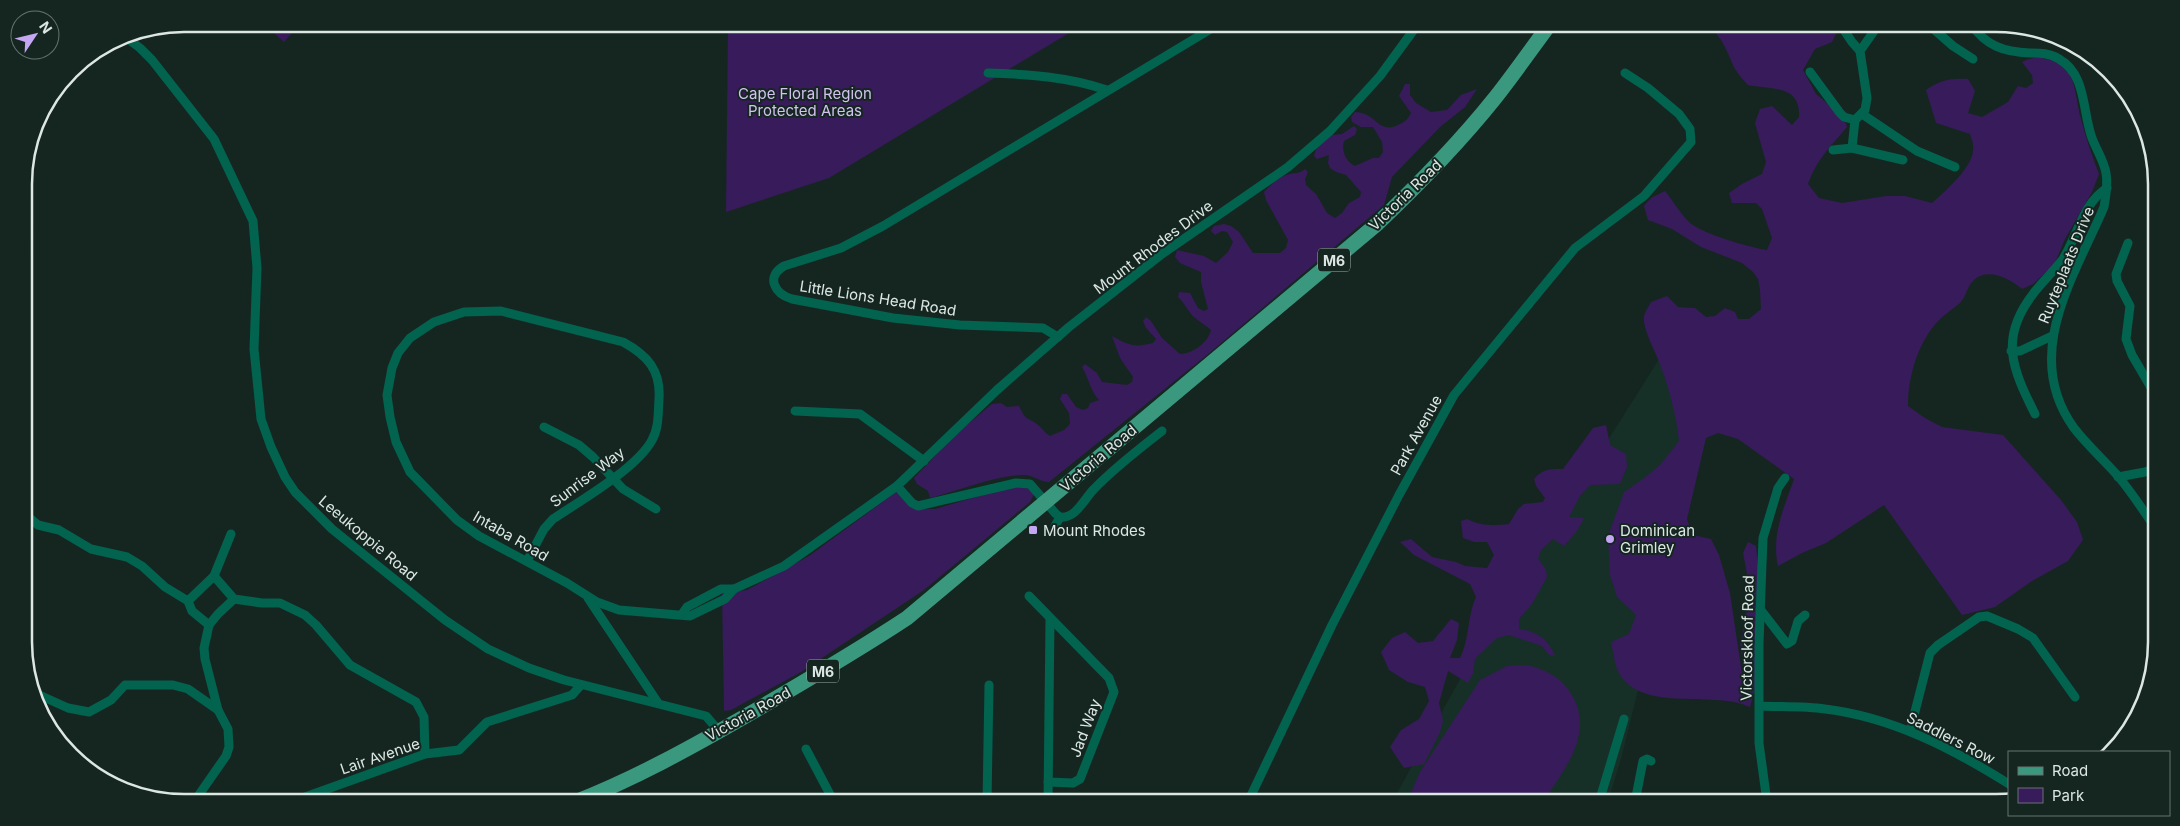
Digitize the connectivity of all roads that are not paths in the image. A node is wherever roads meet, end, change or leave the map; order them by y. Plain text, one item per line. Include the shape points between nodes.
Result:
1 (1205, 32) edge
2 (1412, 32) edge
3 (1544, 32) edge
4 (1845, 32) edge
5 (1873, 32) edge
6 (1937, 32) edge
7 (1977, 32) edge
8 (132, 42) edge
9 (1860, 50) junction
10 (1973, 59) dead end
11 (1810, 72) dead end
12 (988, 73) dead end
13 (1625, 73) dead end
14 (1106, 90) junction
15 (1858, 117) junction
16 (1852, 148) junction
17 (1833, 150) dead end
18 (1903, 160) dead end
19 (1955, 167) dead end
20 (2107, 188) junction
21 (2128, 243) dead end
22 (563, 327) joint
23 (2052, 336) junction
24 (1058, 337) junction
25 (2011, 352) junction
26 (2148, 382) edge
27 (795, 411) dead end
28 (2035, 414) dead end
29 (544, 427) dead end
30 (1162, 431) dead end
31 (924, 461) junction
32 (2148, 471) edge
33 (2118, 477) junction
34 (1785, 478) dead end
35 (612, 479) junction
36 (897, 486) junction
37 (1045, 502) junction
38 (656, 509) dead end
39 (1060, 517) junction
40 (2148, 518) edge
41 (32, 520) edge
42 (1055, 526) dead end
43 (231, 534) dead end
44 (527, 561) junction
45 (214, 576) junction
46 (734, 589) joint
47 (1028, 596) dead end
48 (588, 598) junction
49 (234, 599) junction
50 (188, 601) junction
51 (1760, 609) junction
52 (1805, 615) dead end
53 (1050, 619) junction
54 (209, 625) junction
55 (581, 685) junction
56 (990, 685) dead end
57 (43, 697) edge
58 (2075, 697) dead end
59 (658, 703) junction
60 (1760, 706) junction
61 (218, 710) junction
62 (1624, 718) dead end
63 (719, 731) junction
64 (1910, 731) junction
65 (806, 749) dead end
66 (425, 754) junction
67 (1651, 761) dead end
68 (1048, 782) junction
69 (2008, 783) edge
70 (1252, 793) edge
71 (1602, 793) edge
72 (1637, 793) edge
73 (1766, 793) edge
74 (202, 794) edge
75 (314, 794) edge
76 (593, 794) edge
77 (830, 794) edge
78 (987, 794) edge
79 (1048, 794) edge

1 - 14 street
2 - 24 street, Mount Rhodes Drive via 1380,76 1323,138 1260,188 1162,254
3 - 37 main road, Victoria Road / M6 via 1457,143 1377,224
4 - 9 street
5 - 9 street
6 - 10 street
7 - 20 street, Ruyteplaats Drive via 1995,47 2051,55 2070,68 2082,91 2091,136 2105,168
8 - 55 street, Leeukoppie Road via 152,60 214,139 248,209 257,268 254,350 261,419 289,483 332,529 462,633 529,668
9 - 15 street via 1867,98
11 - 15 street via 1842,115
12 - 14 street via 1076,80
13 - 70 street, Park Avenue via 1679,114 1690,129 1692,142 1644,196 1574,248 1454,395 1332,625
14 - 24 street, Little Lions Head Road via 884,226 841,248 779,269 774,276 777,292 792,299 893,318 960,325 1043,328
15 - 16 street
15 - 19 street via 1917,151
16 - 17 street
16 - 18 street
20 - 23 street, Ruyteplaats Drive via 2104,207 2056,318
20 - 25 street via 2090,205 2063,258 2020,312 2012,336
21 - 26 street via 2116,274 2117,281 2130,306 2126,339
22 - 35 street, Sunrise Way via 623,342 640,352 654,370 660,386 657,427 652,442
22 - 44 street, Intaba Road via 501,311 464,312 434,322 410,338 398,353 387,395 396,442 410,472 457,520 479,536
23 - 25 street
23 - 33 street, Ruyteplaats Drive via 2051,367 2065,414
24 - 31 street, Mount Rhodes Drive via 997,390
25 - 28 street via 2020,383
27 - 31 street via 860,414
29 - 35 street via 578,445
30 - 39 street via 1095,488 1077,511 1068,517
31 - 36 street, Mount Rhodes Drive
32 - 33 street
33 - 40 street, Ruyteplaats Drive
34 - 51 street, Victorskloof Road via 1778,488 1764,533
35 - 38 street
35 - 44 street, Sunrise Way via 553,519
36 - 37 street via 918,506 1022,483 1033,486
36 - 46 street, Mount Rhodes Drive via 797,558
37 - 39 street
37 - 63 main road, Victoria Road / M6 via 907,618 859,650
39 - 42 street
41 - 50 street via 38,525 59,530 90,549 127,557
43 - 45 street
44 - 48 street, Intaba Road via 567,582
45 - 49 street
45 - 50 street
46 - 48 street, Intaba Road via 721,589 687,607 682,614 619,610
47 - 53 street, Jad Way
48 - 59 street, Intaba Road
49 - 54 street
49 - 66 street via 280,603 292,608 316,626 350,665 411,698 424,717
50 - 54 street via 192,611
51 - 52 street via 1787,644 1792,642 1798,621
51 - 60 street, Victorskloof Road
53 - 68 street, Jad Way
53 - 68 street, Jad Way via 1109,678 1114,692 1080,779 1073,783
54 - 61 street via 204,648
55 - 59 street, Leeukoppie Road
55 - 66 street, Lair Avenue via 572,695 487,722 459,750
56 - 78 street
57 - 61 street via 68,708 89,712 101,707 129,684 173,685 188,689
58 - 64 street via 2030,635 1980,616 1930,652
59 - 63 street, Leeukoppie Road via 706,716
60 - 64 street, Saddlers Row via 1827,709
60 - 73 street, Victorskloof Road via 1760,750
61 - 74 street via 228,729 229,747
62 - 71 street
63 - 76 main road, Victoria Road / M6
64 - 69 street, Saddlers Row
65 - 77 street
66 - 75 street, Lair Avenue
67 - 72 street via 1644,761
68 - 79 street, Jad Way

